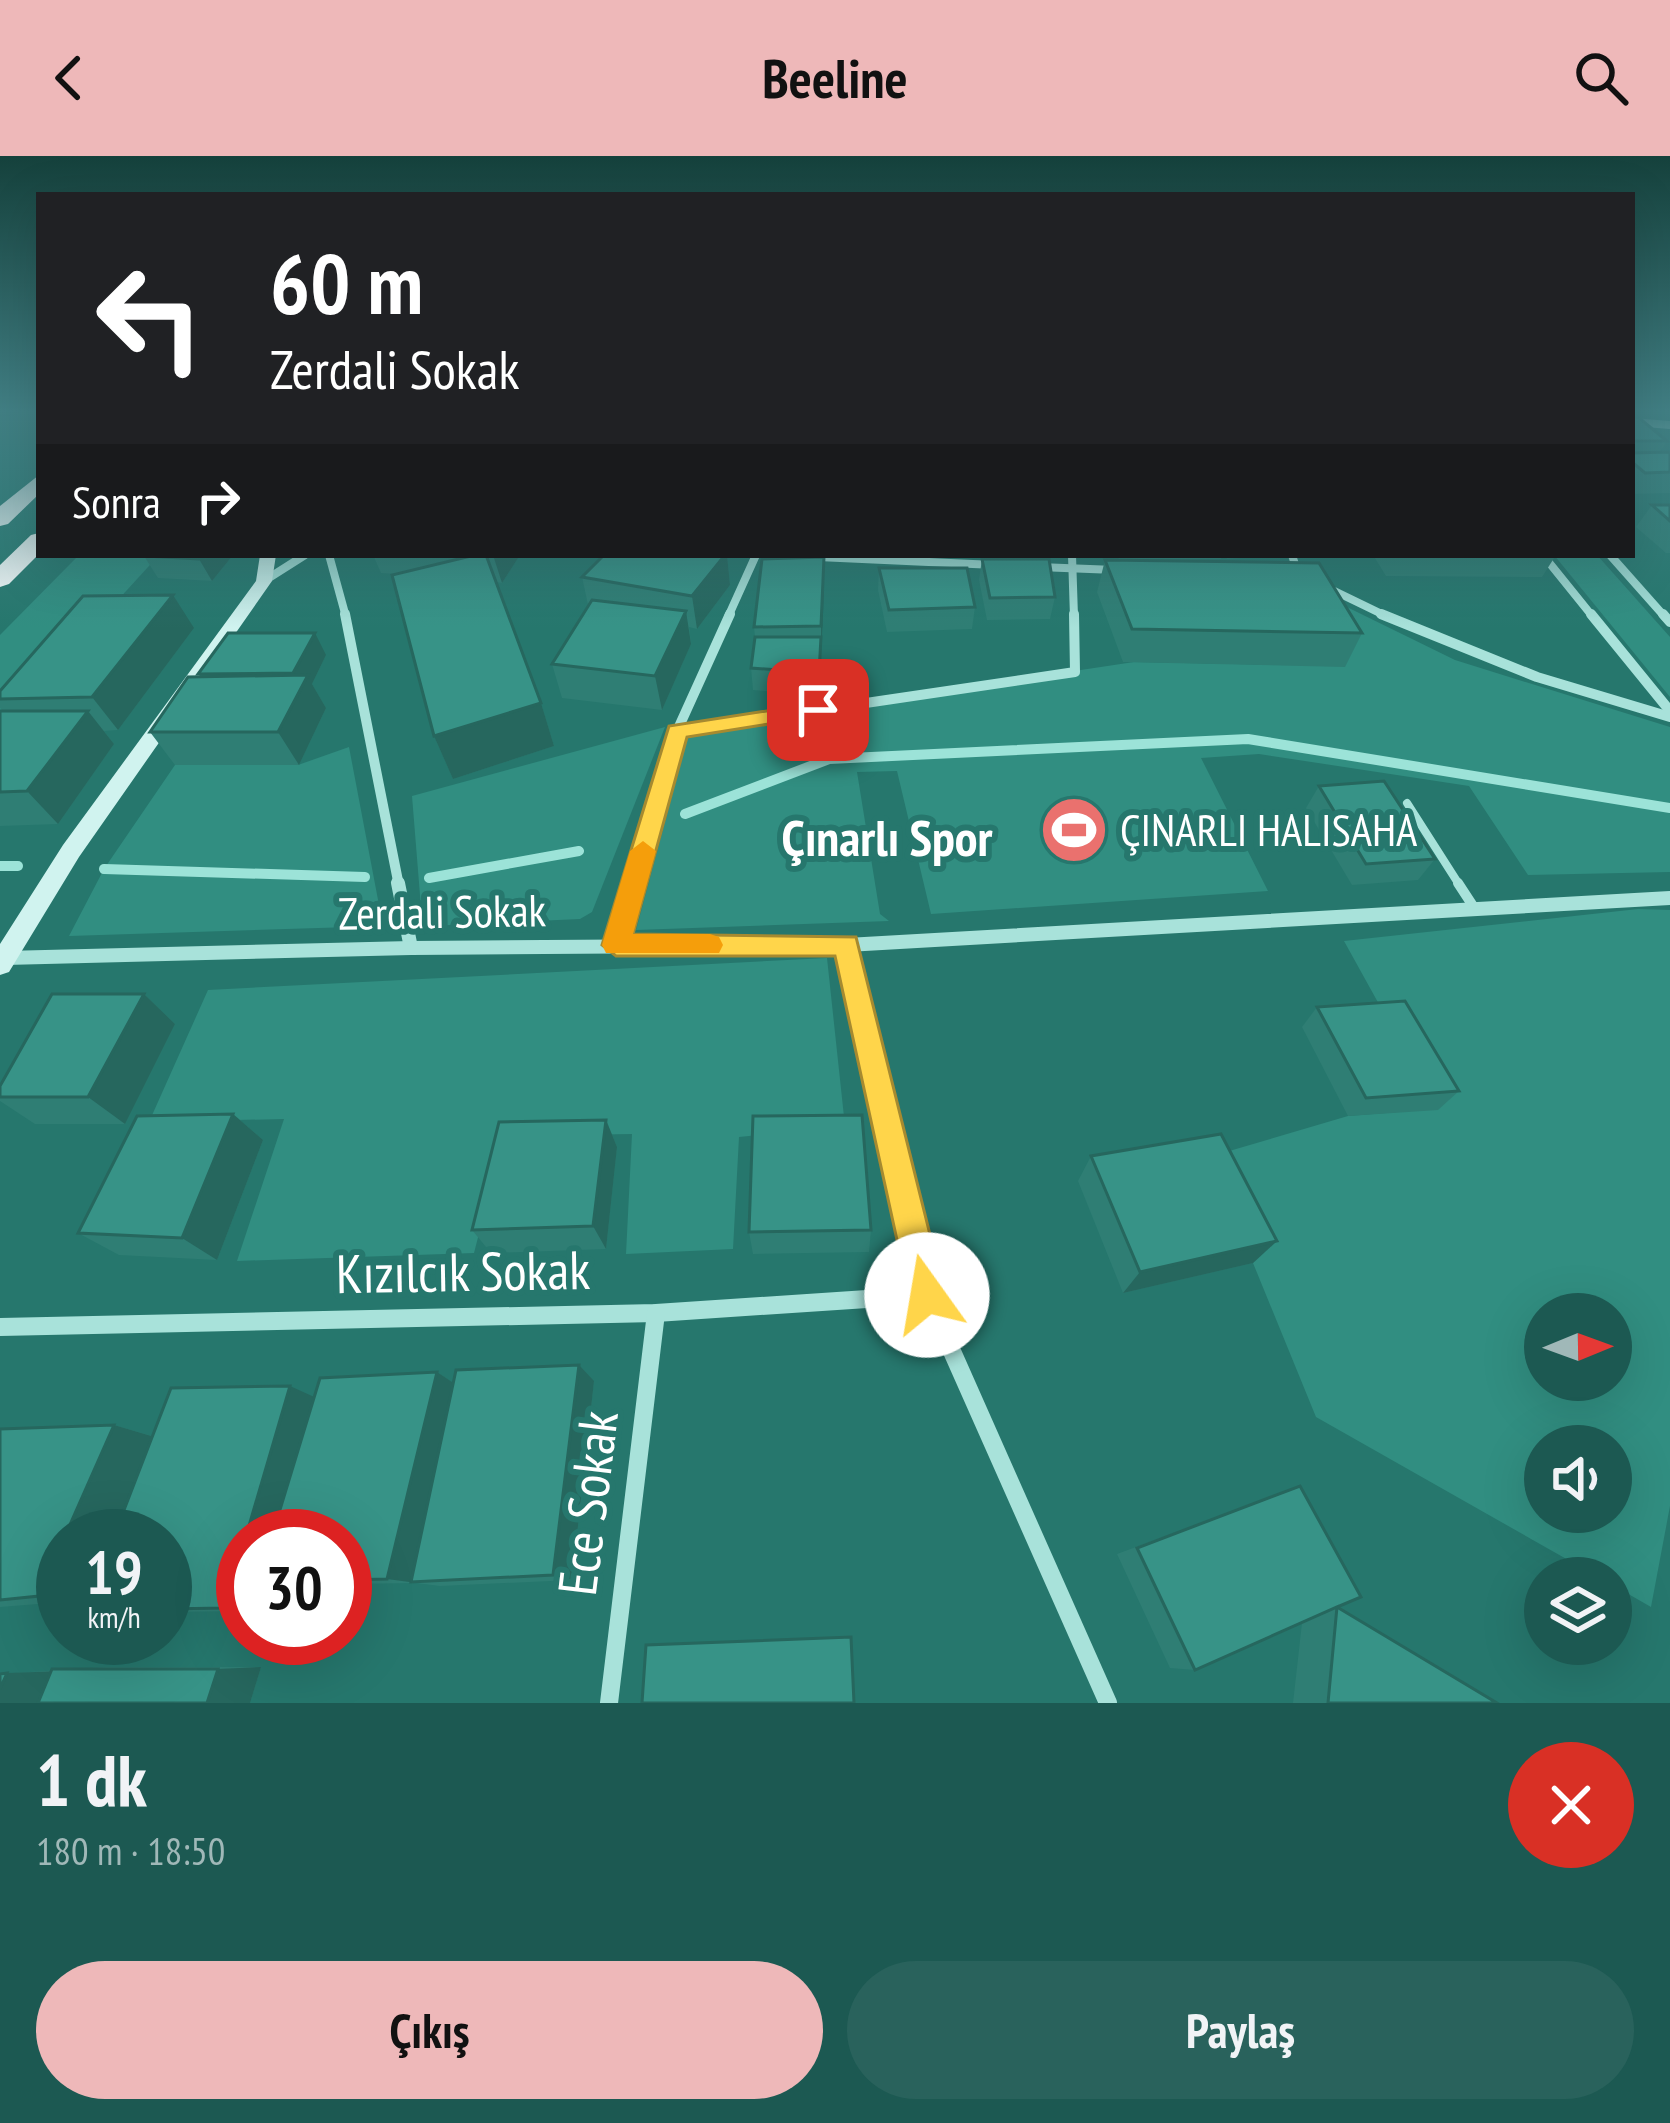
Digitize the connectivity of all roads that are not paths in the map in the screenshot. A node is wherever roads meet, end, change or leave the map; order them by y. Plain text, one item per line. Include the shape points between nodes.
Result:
1 (36, 485) edge
2 (0, 519) edge
3 (36, 543) edge
4 (268, 558) edge
5 (300, 558) edge
6 (330, 558) edge
7 (755, 558) edge
8 (874, 558) edge
9 (1072, 558) edge
10 (1293, 558) edge
11 (1545, 558) edge
12 (1613, 558) edge
13 (1005, 566) edge
14 (1027, 567) edge
15 (1071, 569) junction
16 (1139, 570) edge
17 (1276, 573) edge
18 (1298, 574) junction
19 (0, 579) edge
20 (264, 581) junction
21 (1670, 622) edge
22 (1670, 714) edge
23 (677, 731) junction
24 (1407, 803) dead end
25 (1670, 898) edge
26 (1473, 906) junction
27 (616, 945) junction
28 (847, 945) junction
29 (411, 948) junction
30 (3, 962) edge
31 (927, 1295) junction
32 (656, 1313) junction
33 (0, 1327) edge
34 (609, 1703) edge
35 (1108, 1703) edge

1 - 2 highway
3 - 19 highway
4 - 20 street
5 - 20 street
6 - 29 street
7 - 23 street
8 - 13 street
9 - 15 street
10 - 18 street
11 - 22 street
12 - 21 street
14 - 15 street
15 - 16 street
15 - 23 street via 1075,672
17 - 18 street
18 - 22 street via 1471,656
20 - 30 street via 71,850
23 - 27 street
24 - 26 lane
25 - 26 street, Zerdali Sokak
26 - 28 street, Zerdali Sokak
27 - 28 street, Zerdali Sokak
27 - 29 street, Zerdali Sokak
28 - 31 street
29 - 30 street, Zerdali Sokak
31 - 32 street, Kızılcık Sokak
31 - 35 street
32 - 33 street, Kızılcık Sokak
32 - 34 street, Ece Sokak

